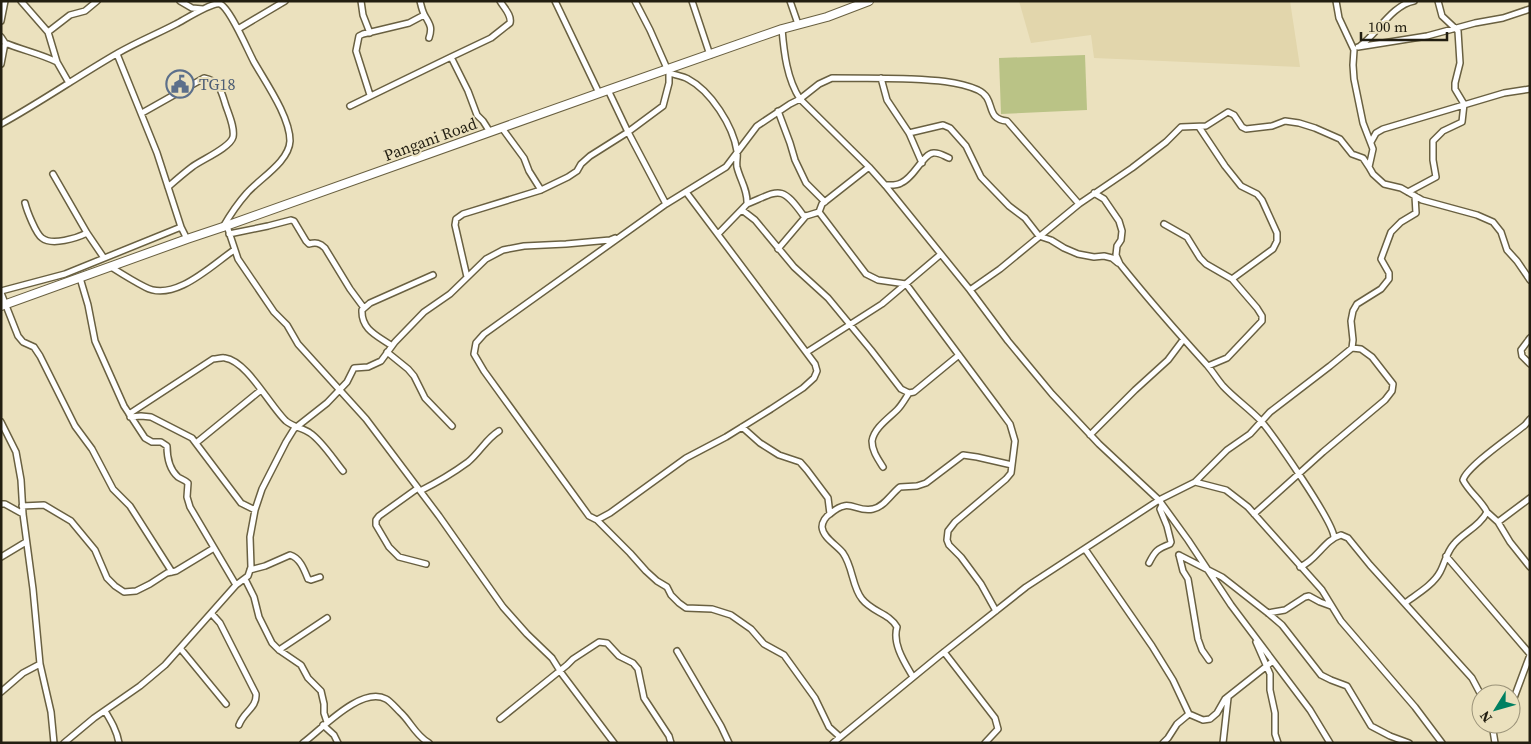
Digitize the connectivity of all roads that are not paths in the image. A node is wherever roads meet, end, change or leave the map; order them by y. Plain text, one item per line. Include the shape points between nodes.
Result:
1 (5, 1) edge
2 (21, 1) edge
3 (180, 1) edge
4 (285, 1) edge
5 (361, 1) edge
6 (420, 1) edge
7 (500, 1) edge
8 (555, 1) edge
9 (635, 1) edge
10 (692, 1) edge
11 (790, 1) edge
12 (868, 1) edge
13 (1336, 1) edge
14 (1414, 1) edge
15 (1438, 1) edge
16 (93, 2) edge
17 (224, 4) edge
18 (203, 9) junction
19 (1530, 9) edge
20 (424, 15) junction
21 (1, 21) edge
22 (798, 24) junction
23 (1455, 28) junction
24 (238, 29) junction
25 (782, 29) junction
26 (48, 32) junction
27 (370, 33) junction
28 (1, 37) edge
29 (429, 38) dead end
30 (5, 43) junction
31 (1356, 49) junction
32 (117, 54) junction
33 (710, 55) junction
34 (451, 57) junction
35 (57, 62) junction
36 (1, 64) edge
37 (669, 71) junction
38 (881, 78) junction
39 (70, 83) junction
40 (608, 90) junction
41 (1530, 90) edge
42 (599, 93) junction
43 (370, 95) junction
44 (800, 99) junction
45 (1464, 104) junction
46 (350, 106) dead end
47 (778, 112) junction
48 (142, 113) junction
49 (1, 124) edge
50 (1199, 127) junction
51 (502, 128) junction
52 (490, 132) junction
53 (628, 132) junction
54 (909, 133) junction
55 (1371, 142) junction
56 (737, 152) junction
57 (949, 158) dead end
58 (922, 163) junction
59 (868, 167) junction
60 (1369, 168) junction
61 (53, 174) dead end
62 (885, 185) junction
63 (168, 187) junction
64 (541, 190) junction
65 (686, 192) junction
66 (1408, 192) junction
67 (1094, 193) junction
68 (1415, 196) junction
69 (825, 202) junction
70 (25, 203) dead end
71 (666, 204) junction
72 (748, 204) junction
73 (1079, 204) junction
74 (742, 210) junction
75 (819, 212) junction
76 (806, 216) junction
77 (1164, 224) dead end
78 (181, 227) junction
79 (226, 229) junction
80 (87, 233) junction
81 (719, 233) junction
82 (622, 235) junction
83 (1039, 236) junction
84 (187, 239) junction
85 (778, 249) junction
86 (234, 250) junction
87 (941, 254) junction
88 (104, 258) junction
89 (1120, 264) junction
90 (111, 267) junction
91 (433, 275) dead end
92 (467, 277) junction
93 (80, 278) junction
94 (1232, 278) junction
95 (1530, 280) edge
96 (906, 284) junction
97 (970, 290) junction
98 (1, 292) edge
99 (3, 305) edge
100 (364, 308) junction
101 (849, 325) junction
102 (1530, 338) edge
103 (1183, 340) junction
104 (392, 346) junction
105 (1352, 348) junction
106 (387, 352) junction
107 (807, 352) junction
108 (959, 355) junction
109 (1530, 364) edge
110 (1208, 366) junction
111 (261, 390) junction
112 (340, 390) junction
113 (909, 393) junction
114 (130, 416) junction
115 (1530, 419) edge
116 (1, 422) edge
117 (1261, 422) junction
118 (297, 426) junction
119 (452, 426) dead end
120 (742, 427) junction
121 (499, 431) dead end
122 (1090, 435) junction
123 (196, 443) junction
124 (1012, 465) junction
125 (883, 467) dead end
126 (343, 471) dead end
127 (1299, 475) junction
128 (1195, 482) junction
129 (419, 490) junction
130 (1530, 498) edge
131 (1161, 502) junction
132 (1, 504) edge
133 (22, 506) junction
134 (255, 510) junction
135 (1487, 512) junction
136 (23, 514) junction
137 (830, 514) junction
138 (1254, 514) junction
139 (597, 520) junction
140 (1498, 522) junction
141 (1334, 537) junction
142 (26, 542) junction
143 (214, 548) junction
144 (1085, 548) junction
145 (1446, 556) junction
146 (1, 557) edge
147 (1149, 563) dead end
148 (426, 564) dead end
149 (1300, 567) junction
150 (1530, 567) edge
151 (250, 570) junction
152 (1208, 570) junction
153 (172, 572) junction
154 (320, 577) dead end
155 (245, 578) junction
156 (236, 585) junction
157 (1405, 603) junction
158 (1332, 606) junction
159 (996, 611) junction
160 (1268, 612) junction
161 (211, 613) junction
162 (327, 618) dead end
163 (1251, 632) junction
164 (180, 648) junction
165 (279, 650) junction
166 (677, 650) dead end
167 (944, 652) junction
168 (1530, 655) edge
169 (1209, 660) dead end
170 (1273, 661) junction
171 (40, 664) junction
172 (1266, 665) junction
173 (559, 670) junction
174 (913, 677) junction
175 (1475, 684) edge
176 (1519, 684) edge
177 (1, 692) edge
178 (1228, 698) junction
179 (226, 704) dead end
180 (105, 711) junction
181 (1189, 714) junction
182 (500, 719) dead end
183 (325, 724) junction
184 (239, 725) dead end
185 (840, 737) junction
186 (1400, 741) edge
187 (1330, 742) edge
188 (54, 743) edge
189 (64, 743) edge
190 (119, 743) edge
191 (304, 743) edge
192 (338, 743) edge
193 (429, 743) edge
194 (614, 743) edge
195 (671, 743) edge
196 (729, 743) edge
197 (834, 743) edge
198 (985, 743) edge
199 (1162, 743) edge
200 (1223, 743) edge
201 (1278, 743) edge
202 (1409, 743) edge
203 (1442, 743) edge

1 - 21 street
2 - 26 street
3 - 18 street via 192,8
4 - 24 street
5 - 27 street
6 - 20 street
7 - 34 street via 509,14 510,23 491,38
8 - 42 street
9 - 37 street
10 - 33 street
11 - 22 street
12 - 22 main road, Pangani Road
13 - 31 street via 1339,18
14 - 31 street via 1389,17
15 - 23 street via 1442,16
16 - 26 street via 85,11 70,15
17 - 18 street
17 - 24 street
18 - 32 street
19 - 23 street
20 - 27 street via 409,23
20 - 29 street via 431,27
22 - 25 main road, Pangani Road
23 - 31 street
23 - 45 street via 1458,31 1460,63 1455,89
24 - 79 street via 278,104 290,142 280,163 248,192 229,216
25 - 33 main road, Pangani Road
25 - 44 street via 790,78
26 - 35 street
27 - 43 street via 359,36 356,51
28 - 30 street
30 - 35 street
30 - 36 street
31 - 55 street via 1352,65 1354,79 1363,123
32 - 39 street
32 - 48 street
33 - 37 main road, Pangani Road
34 - 43 street
34 - 52 street via 477,115
35 - 39 street
37 - 40 main road, Pangani Road
37 - 53 street via 670,83 663,106
37 - 56 street via 688,79 705,92 731,130
38 - 44 street via 832,78
38 - 54 street via 887,100
38 - 73 street via 941,81 984,94 994,115 999,120 1008,121
39 - 49 street
40 - 42 main road, Pangani Road
40 - 53 street
41 - 45 street
42 - 51 main road, Pangani Road
43 - 46 street
44 - 47 street
44 - 59 street
45 - 55 street via 1383,129
45 - 66 street via 1462,122 1443,130 1433,141 1432,160 1436,177
47 - 56 street via 758,126
47 - 69 street via 806,183
48 - 63 street
48 - 63 street via 204,78 214,80 223,97 232,127 231,140
50 - 60 street via 1228,112 1246,129 1285,121 1299,123 1340,139 1352,154 1363,158
50 - 67 street via 1181,127
50 - 94 street via 1241,186 1262,200 1277,233 1274,248
51 - 52 main road, Pangani Road
51 - 64 street via 524,158 528,171
52 - 79 main road, Pangani Road
53 - 64 street via 590,156 577,171
53 - 71 street
54 - 58 street
54 - 83 street via 936,126 950,128 966,146 981,177 1025,218
55 - 60 street via 1373,149
56 - 65 street via 726,167
56 - 72 street via 737,166
57 - 58 street via 931,153
58 - 62 street via 899,185
59 - 62 street
59 - 69 street
60 - 66 street via 1384,184
61 - 80 street
62 - 87 street
63 - 78 street
64 - 92 street via 456,219
65 - 71 street
65 - 81 street
66 - 68 street
67 - 73 street
67 - 89 street via 1104,199 1119,222 1122,232 1116,255
68 - 95 street via 1493,222 1501,232 1507,250
68 - 105 street via 1416,213 1391,232 1381,259 1389,279 1381,289 1357,304 1353,311
69 - 75 street
70 - 80 street via 41,238 57,242
71 - 82 street
72 - 74 street
72 - 76 street via 778,192
73 - 83 street
74 - 81 street
74 - 85 street via 755,220
75 - 76 street
75 - 96 street via 866,274 878,280
76 - 85 street
77 - 94 street via 1187,237 1206,264
78 - 84 street
78 - 88 street
79 - 84 main road, Pangani Road
79 - 86 street
79 - 100 street via 294,221 309,244 316,242 325,248
80 - 88 street
81 - 107 street
82 - 92 street via 610,240 503,250 486,259
82 - 139 street via 484,334 476,343 474,354 588,516
83 - 89 street via 1078,254 1104,256
83 - 97 street
84 - 90 main road, Pangani Road
85 - 101 street via 828,298
86 - 90 street via 185,285 165,290 146,288
86 - 112 street via 298,344
87 - 96 street
87 - 97 street
88 - 98 street via 64,274
89 - 103 street
90 - 93 main road, Pangani Road
91 - 100 street
92 - 104 street via 424,312
93 - 99 main road, Pangani Road
93 - 114 street via 95,341
94 - 110 street via 1257,308 1262,321 1227,358
96 - 101 street
96 - 108 street
97 - 122 street via 1008,341
98 - 99 street
99 - 153 street via 22,342 34,347 40,356 75,426 92,449 113,489 130,506
100 - 104 street via 362,316 370,332
101 - 107 street
101 - 113 street via 902,389
102 - 109 street via 1521,350
103 - 110 street
103 - 122 street via 1168,360
104 - 106 street
105 - 117 street
105 - 127 street via 1362,349 1372,357 1393,384 1392,391
106 - 112 street via 374,366 354,368
106 - 119 street via 408,369 425,398
107 - 120 street via 817,371 814,378
108 - 113 street
108 - 124 street via 1010,424 1015,441
110 - 117 street via 1223,386
111 - 114 street via 235,362 224,357 213,359
111 - 118 street via 280,415
111 - 123 street
112 - 118 street
112 - 129 street
113 - 125 street via 886,418 873,439 875,454
114 - 123 street via 151,417
114 - 143 street via 145,438 167,446 172,469 188,483 190,507
115 - 135 street via 1464,476 1466,486
116 - 133 street via 16,452
117 - 127 street
117 - 128 street
118 - 126 street via 311,433
118 - 134 street via 262,488
120 - 137 street via 779,455 800,462 828,498
120 - 139 street via 686,458
121 - 129 street via 467,462
122 - 131 street
123 - 134 street via 241,504
124 - 137 street via 963,455 926,483 900,487 874,509 844,505
124 - 159 street via 1006,479 955,522 948,531 947,540 981,584
127 - 138 street
127 - 141 street via 1324,513
128 - 131 street
128 - 138 street via 1226,490
129 - 148 street via 379,516 376,525 399,557
129 - 173 street via 503,607 552,658
130 - 140 street
131 - 144 street
131 - 147 street via 1160,509 1171,542 1155,551
131 - 152 street
132 - 136 street
133 - 136 street
133 - 153 street via 44,506 71,521 95,550 107,578 124,592 136,591
134 - 151 street via 250,537
135 - 140 street
135 - 145 street via 1460,537
136 - 142 street
137 - 174 street via 823,521 824,534 848,561 861,598 894,621 901,656
138 - 149 street
139 - 185 street via 646,571 667,587 679,603 686,608 712,609 731,615 751,629 764,644 784,655 815,698 829,726
140 - 150 street
141 - 149 street via 1309,563
141 - 157 street via 1348,538
142 - 146 street
142 - 171 street
143 - 153 street
143 - 156 street
144 - 159 street
144 - 181 street via 1152,646
145 - 157 street via 1440,573
145 - 168 street
149 - 158 street
151 - 154 street via 290,555 296,557 308,579
151 - 155 street
152 - 160 street
152 - 163 street
152 - 169 street via 1179,555 1188,579 1199,644
155 - 156 street
155 - 165 street via 266,632
156 - 161 street
157 - 175 street
158 - 160 street via 1309,596 1285,610
158 - 203 street
159 - 167 street
160 - 186 street via 1282,625 1320,675 1347,686 1371,726
161 - 164 street
161 - 184 street via 220,623 256,694 257,700
162 - 165 street
163 - 170 street
163 - 172 street
164 - 179 street
164 - 180 street via 165,665
165 - 183 street via 301,665 321,691
166 - 196 street
167 - 174 street
167 - 198 street via 995,718 998,729
168 - 176 street
170 - 172 street
170 - 187 street
171 - 177 street via 23,673
171 - 188 street
172 - 178 street
172 - 201 street via 1276,713
173 - 182 street
173 - 194 street
173 - 195 street via 598,642 608,642 619,656 638,669 644,698
174 - 185 street
178 - 181 street via 1210,719 1203,720
178 - 200 street
180 - 189 street
180 - 190 street
181 - 199 street
183 - 191 street
183 - 192 street
183 - 193 street via 368,696 378,696 402,713 422,740
185 - 197 street
186 - 202 street

